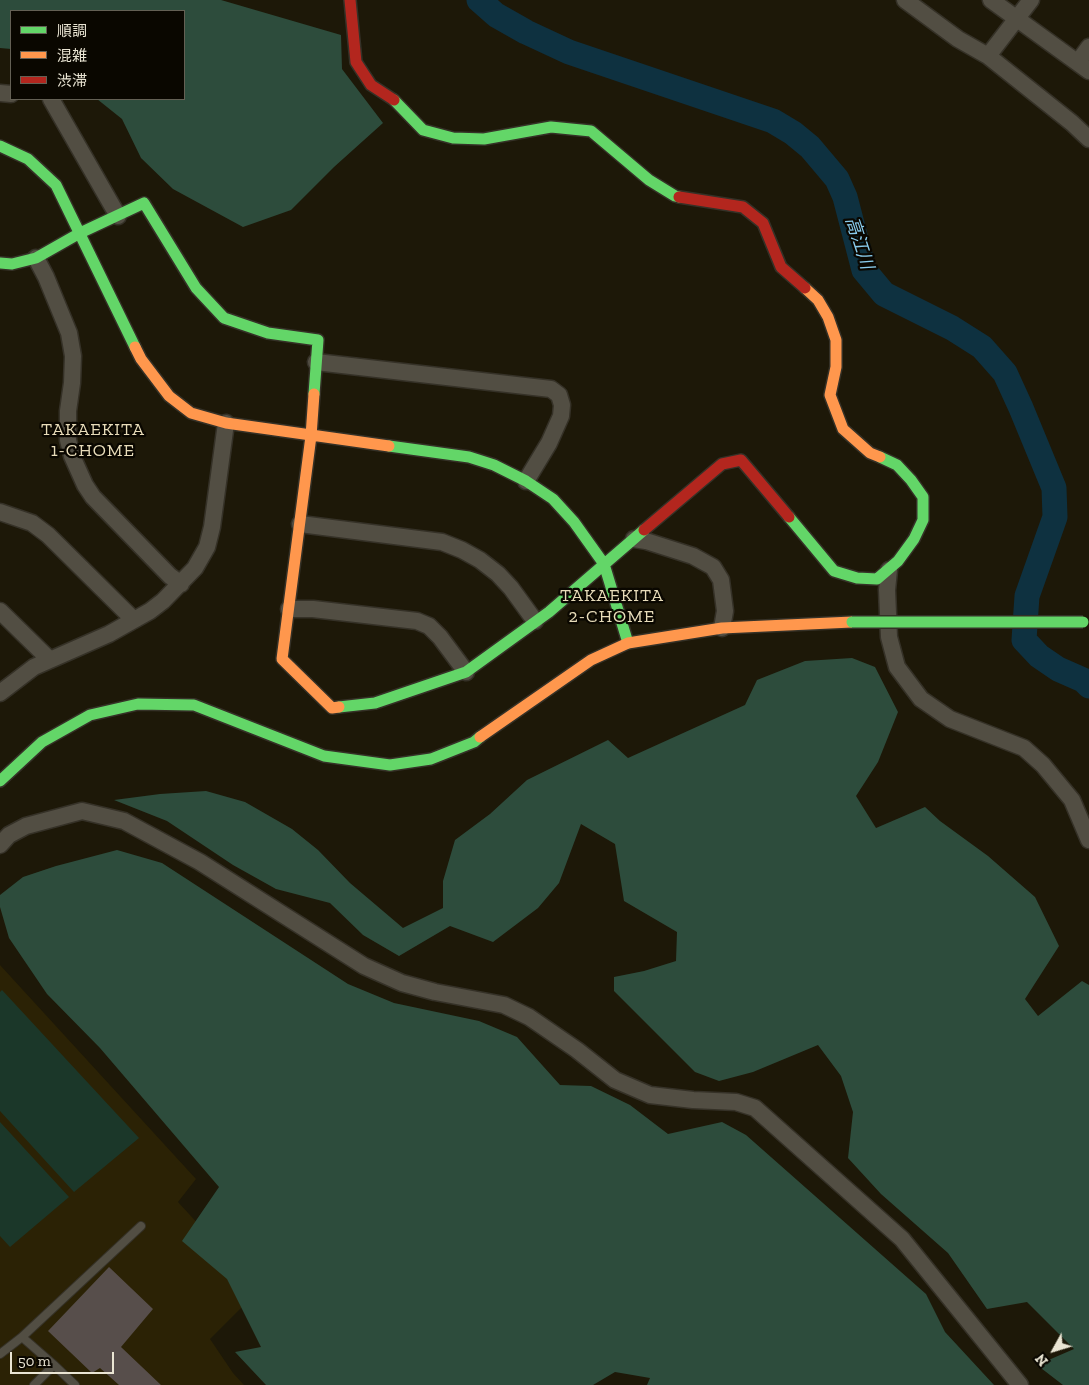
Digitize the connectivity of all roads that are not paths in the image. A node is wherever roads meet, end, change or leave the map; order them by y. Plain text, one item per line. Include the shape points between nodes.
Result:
1 (350, 0) edge
2 (905, 0) edge
3 (991, 0) edge
4 (1031, 0) edge
5 (1016, 18) junction
6 (1089, 47) edge
7 (988, 56) junction
8 (1084, 66) edge
9 (52, 100) edge
10 (1089, 139) edge
11 (0, 146) edge
12 (118, 216) junction
13 (80, 233) junction
14 (36, 258) junction
15 (0, 263) edge
16 (316, 362) junction
17 (226, 423) junction
18 (311, 436) junction
19 (526, 481) junction
20 (0, 512) edge
21 (300, 524) junction
22 (634, 539) junction
23 (604, 564) junction
24 (889, 570) junction
25 (181, 584) junction
26 (289, 609) junction
27 (0, 611) edge
28 (134, 620) junction
29 (535, 621) junction
30 (1086, 622) edge
31 (722, 628) junction
32 (628, 643) junction
33 (50, 660) junction
34 (466, 672) junction
35 (0, 693) edge
36 (0, 781) edge
37 (1089, 840) edge
38 (0, 845) edge
39 (141, 1226) dead end
40 (22, 1337) junction
41 (0, 1354) edge
42 (54, 1365) junction
43 (34, 1385) edge
44 (75, 1385) edge
45 (1020, 1385) edge

1 - 24 street via 356,62 371,85 393,99 423,130 453,138 484,140 551,127 591,131 649,180 675,196 743,207 763,223 781,267 818,300 828,317 836,340 836,367 830,395 843,429 870,453 897,465 923,497 923,520 914,539
2 - 7 street via 958,39
3 - 5 street
4 - 5 street
5 - 7 street
5 - 8 street
6 - 8 street
7 - 10 street
9 - 12 street
11 - 13 street via 28,159 56,185
12 - 13 street
12 - 16 street via 144,203 196,288 224,318 268,333 318,340
13 - 14 street
13 - 17 street via 141,359 155,379 191,414
14 - 15 street via 12,264
14 - 25 street via 70,333 73,356 68,440 72,456 85,485 99,504
16 - 18 street
16 - 19 street via 551,389 559,395 561,416 550,442
17 - 18 street
17 - 25 street via 207,547
18 - 19 street via 469,457 494,464
18 - 21 street
19 - 23 street via 553,499
20 - 28 street via 32,523 48,535
21 - 26 street
21 - 29 street via 442,542 462,550 498,574
22 - 23 street
22 - 24 street via 722,464 741,460 834,571 857,578 877,579
22 - 31 street via 693,556 713,567 721,580 725,611
23 - 29 street
23 - 32 street
24 - 37 street via 889,637 897,667 921,699 950,719 1024,748 1043,765 1072,800
25 - 28 street via 163,601
26 - 34 street via 417,621 429,626 440,637
26 - 34 street via 282,659 332,708 376,703
27 - 33 street
28 - 33 street
29 - 34 street
30 - 31 street, bridge via 852,622
31 - 32 street
32 - 36 street via 591,660 474,742 431,760 390,765 324,756 194,705 138,704 90,715 42,742
33 - 35 street via 34,667
38 - 45 street via 9,835 26,826 82,811 124,821 200,862 364,966 402,983 504,1005 577,1050 615,1080 650,1095 736,1102 755,1108 902,1239
39 - 40 lane
40 - 41 lane
40 - 42 lane
42 - 43 lane
42 - 44 lane

